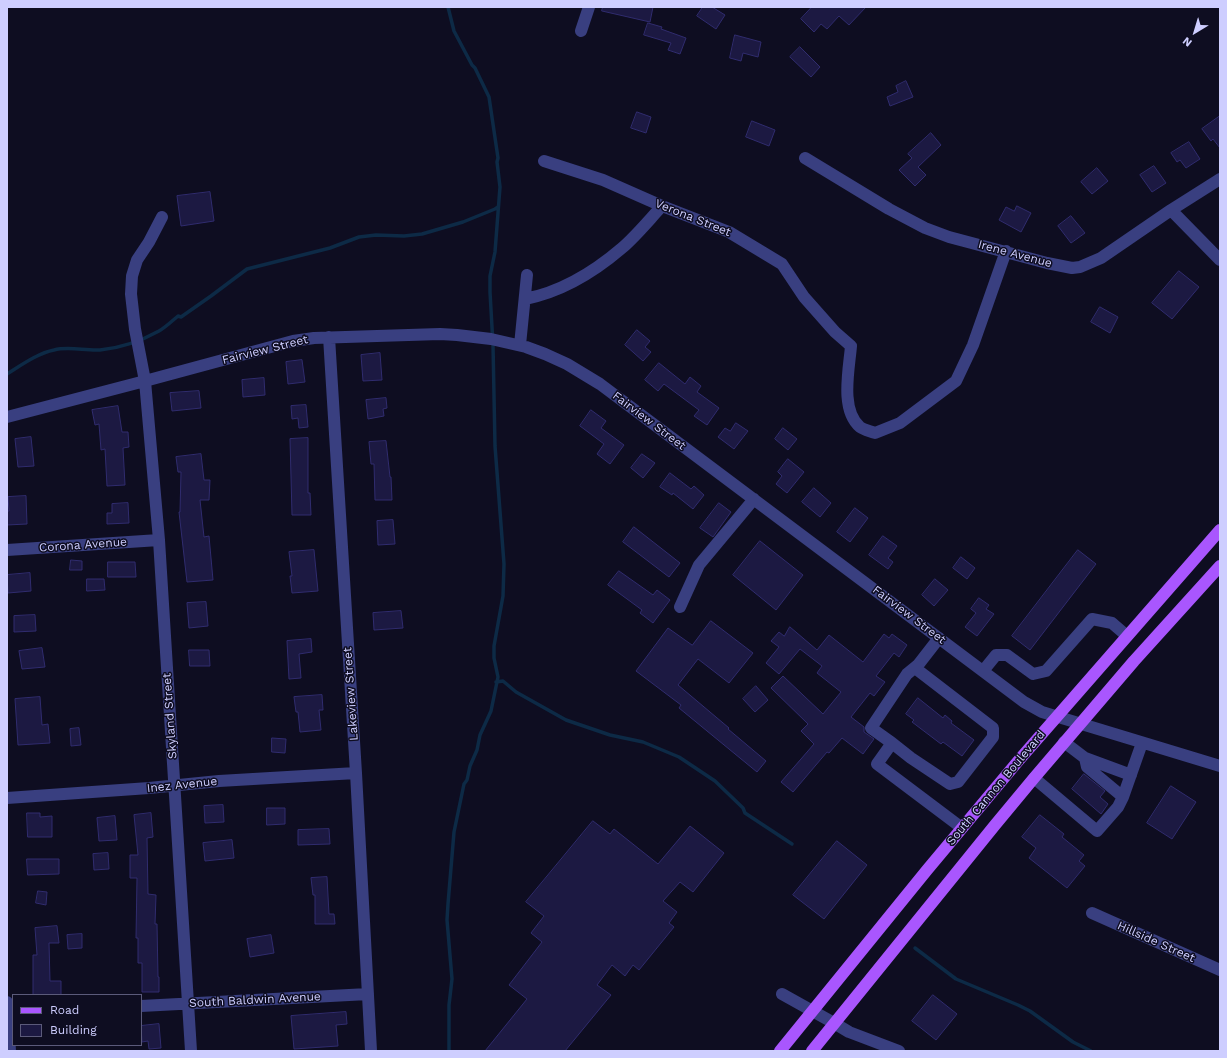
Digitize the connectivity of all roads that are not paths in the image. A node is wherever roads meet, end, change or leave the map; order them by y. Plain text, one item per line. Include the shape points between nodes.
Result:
1 (589, 7) edge
2 (581, 31) dead end
3 (805, 158) dead end
4 (544, 161) dead end
5 (1220, 179) edge
6 (662, 206) junction
7 (1171, 210) junction
8 (162, 217) dead end
9 (1006, 252) junction
10 (1220, 260) edge
11 (527, 275) dead end
12 (525, 299) junction
13 (329, 337) junction
14 (520, 345) junction
15 (145, 381) junction
16 (7, 417) edge
17 (754, 499) junction
18 (1220, 530) edge
19 (159, 540) junction
20 (7, 550) edge
21 (1220, 566) edge
22 (680, 607) dead end
23 (1127, 636) junction
24 (939, 638) junction
25 (915, 668) junction
26 (983, 671) junction
27 (1057, 716) junction
28 (1080, 724) junction
29 (1064, 742) junction
30 (1142, 742) junction
31 (892, 743) junction
32 (1085, 758) junction
33 (1220, 766) edge
34 (356, 773) junction
35 (1131, 775) junction
36 (1034, 778) junction
37 (174, 786) junction
38 (1123, 797) junction
39 (7, 798) edge
40 (962, 828) junction
41 (1092, 913) dead end
42 (1220, 970) edge
43 (368, 994) junction
44 (782, 994) dead end
45 (189, 1004) junction
46 (142, 1006) edge
47 (9, 1010) edge
48 (812, 1011) junction
49 (834, 1023) junction
50 (10, 1051) edge
51 (191, 1051) edge
52 (371, 1051) edge
53 (780, 1051) edge
54 (812, 1051) edge
55 (899, 1051) edge

1 - 2 street
3 - 9 street, Irene Avenue via 924,228
4 - 6 street, Verona Street via 603,180
5 - 7 street, Irene Avenue
6 - 9 street, Verona Street via 729,232 782,264 804,297 851,346 847,396 851,414 861,427 875,433 900,423 956,381 973,345
6 - 12 street via 622,248 589,272 560,288
7 - 9 street, Irene Avenue via 1102,258 1080,267 1047,263
7 - 10 street
8 - 15 street, Skyland Street via 137,260 132,276 131,294 135,329
11 - 12 street
12 - 14 street
13 - 14 street, Fairview Street via 440,334 500,340
13 - 15 street, Fairview Street via 293,341
13 - 34 street, Lakeview Street
14 - 17 street, Fairview Street via 563,362 589,376
15 - 16 street, Fairview Street
15 - 19 street, Skyland Street
17 - 22 street via 699,565
17 - 24 street, Fairview Street
18 - 23 main road, South Cannon Boulevard
19 - 20 street, Corona Avenue
19 - 37 street, Skyland Street
21 - 28 main road, South Cannon Boulevard
23 - 26 street via 1112,623 1092,619 1046,672 1033,674 1007,655 996,655
23 - 27 main road, South Cannon Boulevard
24 - 25 street
24 - 26 street, Fairview Street
25 - 31 street via 907,674 871,728
25 - 31 street via 993,728 993,737 958,782 950,784
26 - 27 street, Fairview Street via 1024,702 1042,712
27 - 28 street, Fairview Street
27 - 40 main road, South Cannon Boulevard
28 - 29 main road, South Cannon Boulevard
28 - 30 street, Fairview Street
29 - 32 street
29 - 36 main road, South Cannon Boulevard
30 - 33 street, Fairview Street
30 - 35 street
31 - 40 street via 877,764
32 - 35 street
32 - 38 street via 1087,767
34 - 37 street, Inez Avenue
34 - 43 street, Lakeview Street
35 - 38 street
36 - 38 street via 1097,831 1118,807
36 - 49 main road, South Cannon Boulevard
37 - 39 street, Inez Avenue
37 - 45 street, Skyland Street
40 - 48 main road, South Cannon Boulevard
41 - 42 street, Hillside Street
43 - 45 street, South Baldwin Avenue
43 - 52 street, Lakeview Street
44 - 48 street
45 - 46 street, South Baldwin Avenue
45 - 51 street, Skyland Street
47 - 50 street
48 - 49 street
48 - 53 main road, South Cannon Boulevard
49 - 54 main road, South Cannon Boulevard
49 - 55 street via 849,1032

